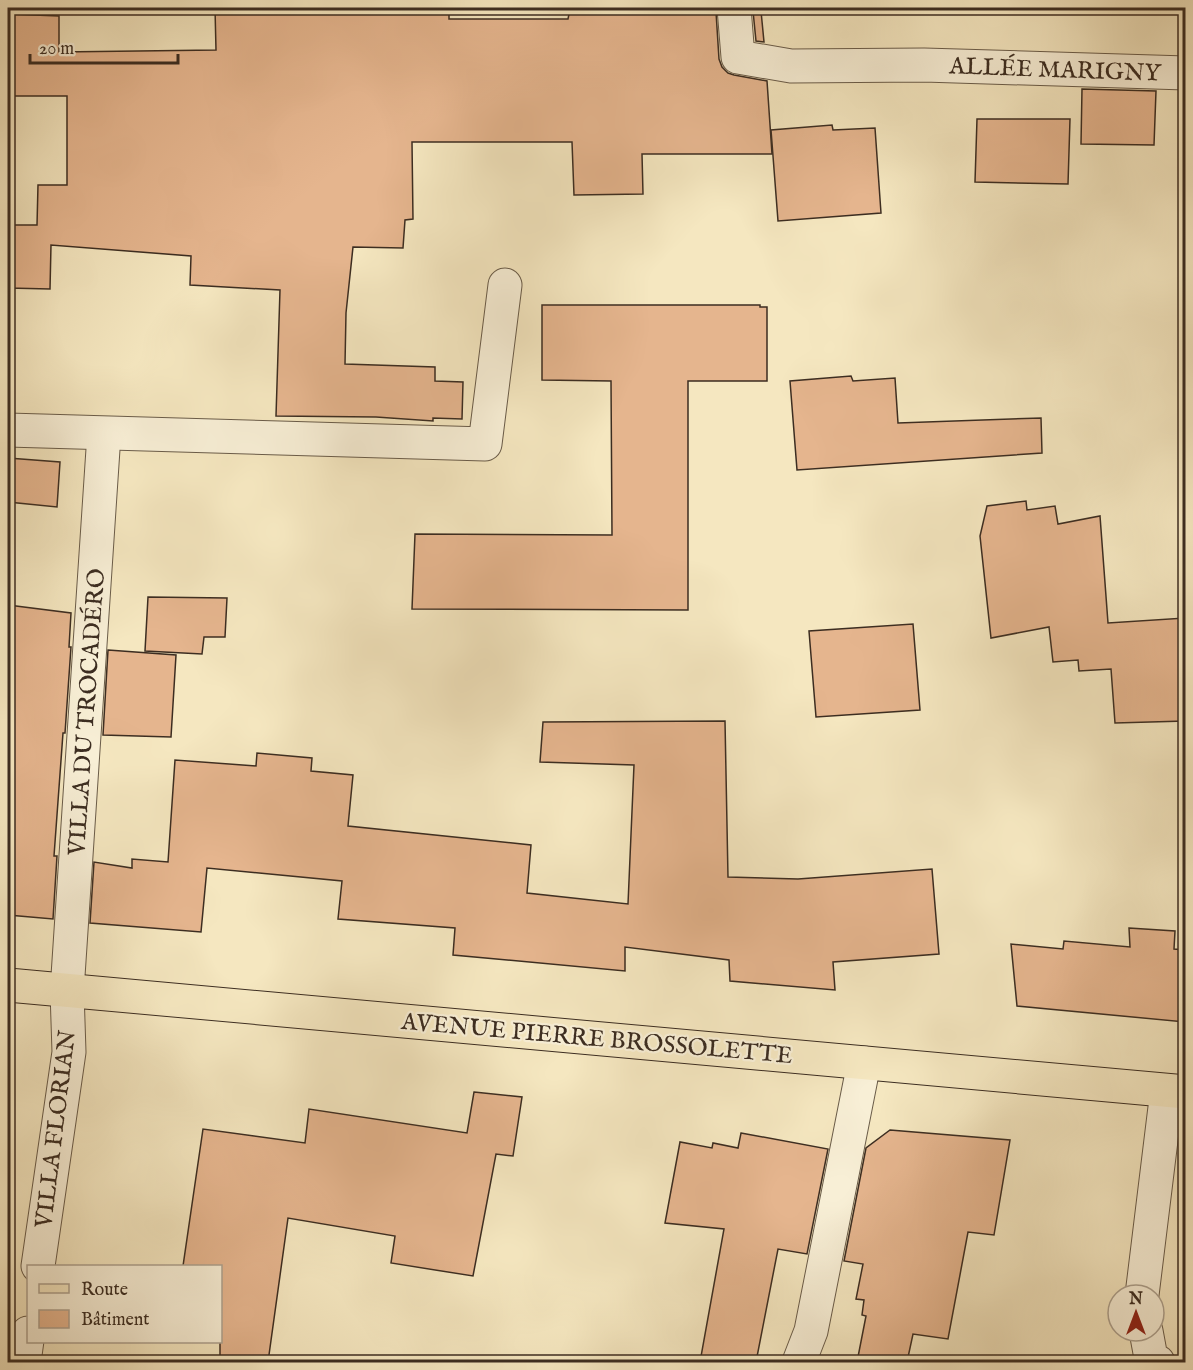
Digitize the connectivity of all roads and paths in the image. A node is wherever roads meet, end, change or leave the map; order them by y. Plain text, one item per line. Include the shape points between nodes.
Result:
1 (734, 8) edge
2 (1185, 73) edge
3 (505, 285) dead end
4 (8, 430) edge
5 (104, 434) junction
6 (8, 985) edge
7 (67, 991) junction
8 (864, 1062) junction
9 (1176, 1091) edge
10 (38, 1265) edge
11 (1144, 1283) edge
12 (27, 1340) edge
13 (1148, 1343) edge
14 (24, 1362) edge
15 (799, 1362) edge
16 (1158, 1362) edge

1 - 2 street, ALLÉE MARIGNY via 738,57 791,66 924,65
3 - 5 street via 484,444
4 - 5 street
5 - 7 street, VILLA DU TROCADÉRO
6 - 7 main road, AVENUE PIERRE BROSSOLETTE
7 - 8 main road, AVENUE PIERRE BROSSOLETTE
7 - 10 street, VILLA FLORIAN via 69,1052
8 - 9 main road, AVENUE PIERRE BROSSOLETTE
8 - 15 street via 811,1331
9 - 11 street
12 - 14 street
13 - 16 street via 1151,1358

